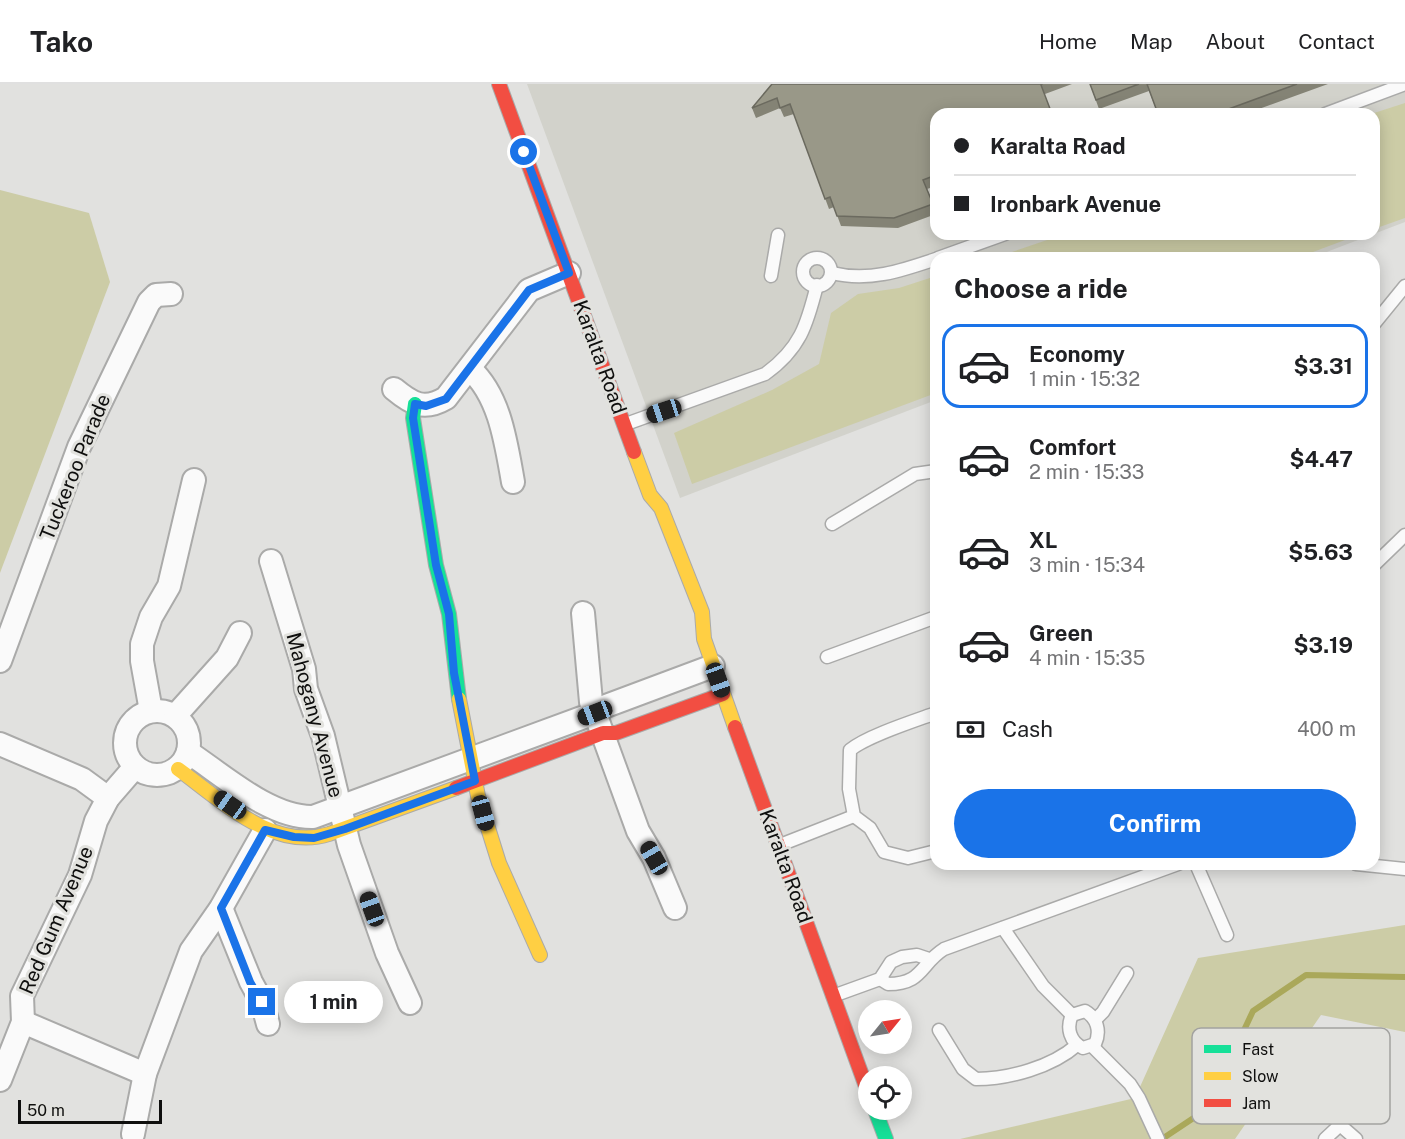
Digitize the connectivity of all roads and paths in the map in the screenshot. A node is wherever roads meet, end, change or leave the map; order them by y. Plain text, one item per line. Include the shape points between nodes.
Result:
1 (499, 84) edge
2 (1405, 84) edge
3 (1341, 108) edge
4 (778, 235) dead end
5 (988, 240) edge
6 (954, 252) edge
7 (930, 260) edge
8 (569, 273) junction
9 (831, 273) junction
10 (771, 276) dead end
11 (817, 285) junction
12 (1404, 288) edge
13 (171, 294) dead end
14 (1380, 317) edge
15 (470, 369) junction
16 (394, 389) dead end
17 (415, 404) junction
18 (625, 425) junction
19 (930, 472) edge
20 (194, 480) dead end
21 (513, 482) dead end
22 (650, 495) junction
23 (647, 514) dead end
24 (832, 524) dead end
25 (1405, 535) edge
26 (1380, 559) edge
27 (271, 561) dead end
28 (583, 613) dead end
29 (930, 619) edge
30 (687, 620) dead end
31 (240, 633) dead end
32 (704, 639) junction
33 (827, 657) dead end
34 (0, 661) edge
35 (713, 666) junction
36 (723, 694) junction
37 (151, 711) junction
38 (930, 715) edge
39 (175, 716) junction
40 (599, 723) junction
41 (0, 744) edge
42 (183, 760) junction
43 (134, 768) junction
44 (472, 770) junction
45 (108, 798) junction
46 (340, 807) junction
47 (854, 816) junction
48 (345, 829) junction
49 (265, 830) junction
50 (778, 846) junction
51 (930, 854) edge
52 (1380, 866) edge
53 (1405, 869) edge
54 (1162, 870) edge
55 (1199, 870) edge
56 (221, 908) junction
57 (675, 908) dead end
58 (1003, 928) junction
59 (1227, 935) dead end
60 (540, 955) dead end
61 (929, 959) junction
62 (1127, 973) dead end
63 (880, 979) junction
64 (833, 996) junction
65 (410, 1003) dead end
66 (1072, 1015) junction
67 (1095, 1020) junction
68 (23, 1022) junction
69 (268, 1024) dead end
70 (939, 1030) dead end
71 (1077, 1045) junction
72 (1092, 1046) junction
73 (859, 1066) edge
74 (145, 1074) junction
75 (0, 1080) edge
76 (879, 1120) edge
77 (1340, 1125) joint
78 (133, 1134) dead end
79 (1156, 1134) edge
80 (886, 1139) edge
81 (1325, 1139) edge
82 (1356, 1139) edge

1 - 8 street, Karalta Road
2 - 3 lane
4 - 10 lane
5 - 6 lane
7 - 9 lane via 884,275
8 - 15 street via 529,290
8 - 18 street, Karalta Road
9 - 11 lane via 825,284
9 - 11 lane via 826,260 808,260 803,276 808,284
11 - 18 lane via 796,345 775,367
12 - 14 lane
13 - 34 street, Tuckeroo Parade via 156,294 149,302 79,447
15 - 17 street via 446,399 426,406
15 - 21 street via 492,399
16 - 17 street
17 - 44 street via 413,418 436,565 449,614 454,673
18 - 22 street, Karalta Road
19 - 24 lane via 915,474
20 - 37 street via 169,586 151,617 142,644
22 - 23 street, Karalta Road
22 - 32 street, Karalta Road via 661,508 702,612
25 - 26 lane
27 - 46 street, Mahogany Avenue
28 - 40 street via 591,702
29 - 33 lane
30 - 32 street, Karalta Road
31 - 39 street via 227,658
32 - 35 street, Karalta Road
35 - 36 street, Karalta Road
35 - 40 street via 606,706
36 - 40 street via 616,733
36 - 50 street, Karalta Road
37 - 39 street
37 - 43 street via 136,718 127,729 126,756
38 - 47 lane via 850,750 849,789
39 - 42 street via 188,733
40 - 44 street
40 - 57 street via 638,831
41 - 45 street via 82,779
42 - 43 street via 170,774 155,776
42 - 46 street via 272,808 298,817 313,817
42 - 49 street
43 - 45 street, Red Gum Avenue
44 - 46 street
44 - 48 street
44 - 60 street via 487,830
45 - 68 street, Red Gum Avenue via 96,821 80,875 22,996
46 - 48 street, Mahogany Avenue
47 - 50 lane
47 - 51 lane via 870,828 884,852 917,858
48 - 49 street via 314,838
48 - 65 street, Mahogany Avenue via 387,953
49 - 56 street
50 - 64 street, Karalta Road
52 - 53 lane
54 - 58 lane
55 - 59 lane
56 - 69 street
56 - 74 street via 191,951
58 - 61 lane via 944,949
58 - 66 lane via 1043,986
61 - 63 lane via 917,955 902,957 891,962
61 - 63 lane via 924,972 912,981 888,984
62 - 67 lane
63 - 64 lane
64 - 73 street, Karalta Road
66 - 67 lane via 1083,1011
66 - 71 lane via 1069,1032
67 - 72 lane via 1098,1036
68 - 74 street
68 - 75 street, Red Gum Avenue
70 - 71 lane via 963,1069 976,1079 1036,1067
71 - 72 lane
72 - 79 lane via 1130,1084
74 - 78 street
76 - 80 street
77 - 81 lane
77 - 82 lane

